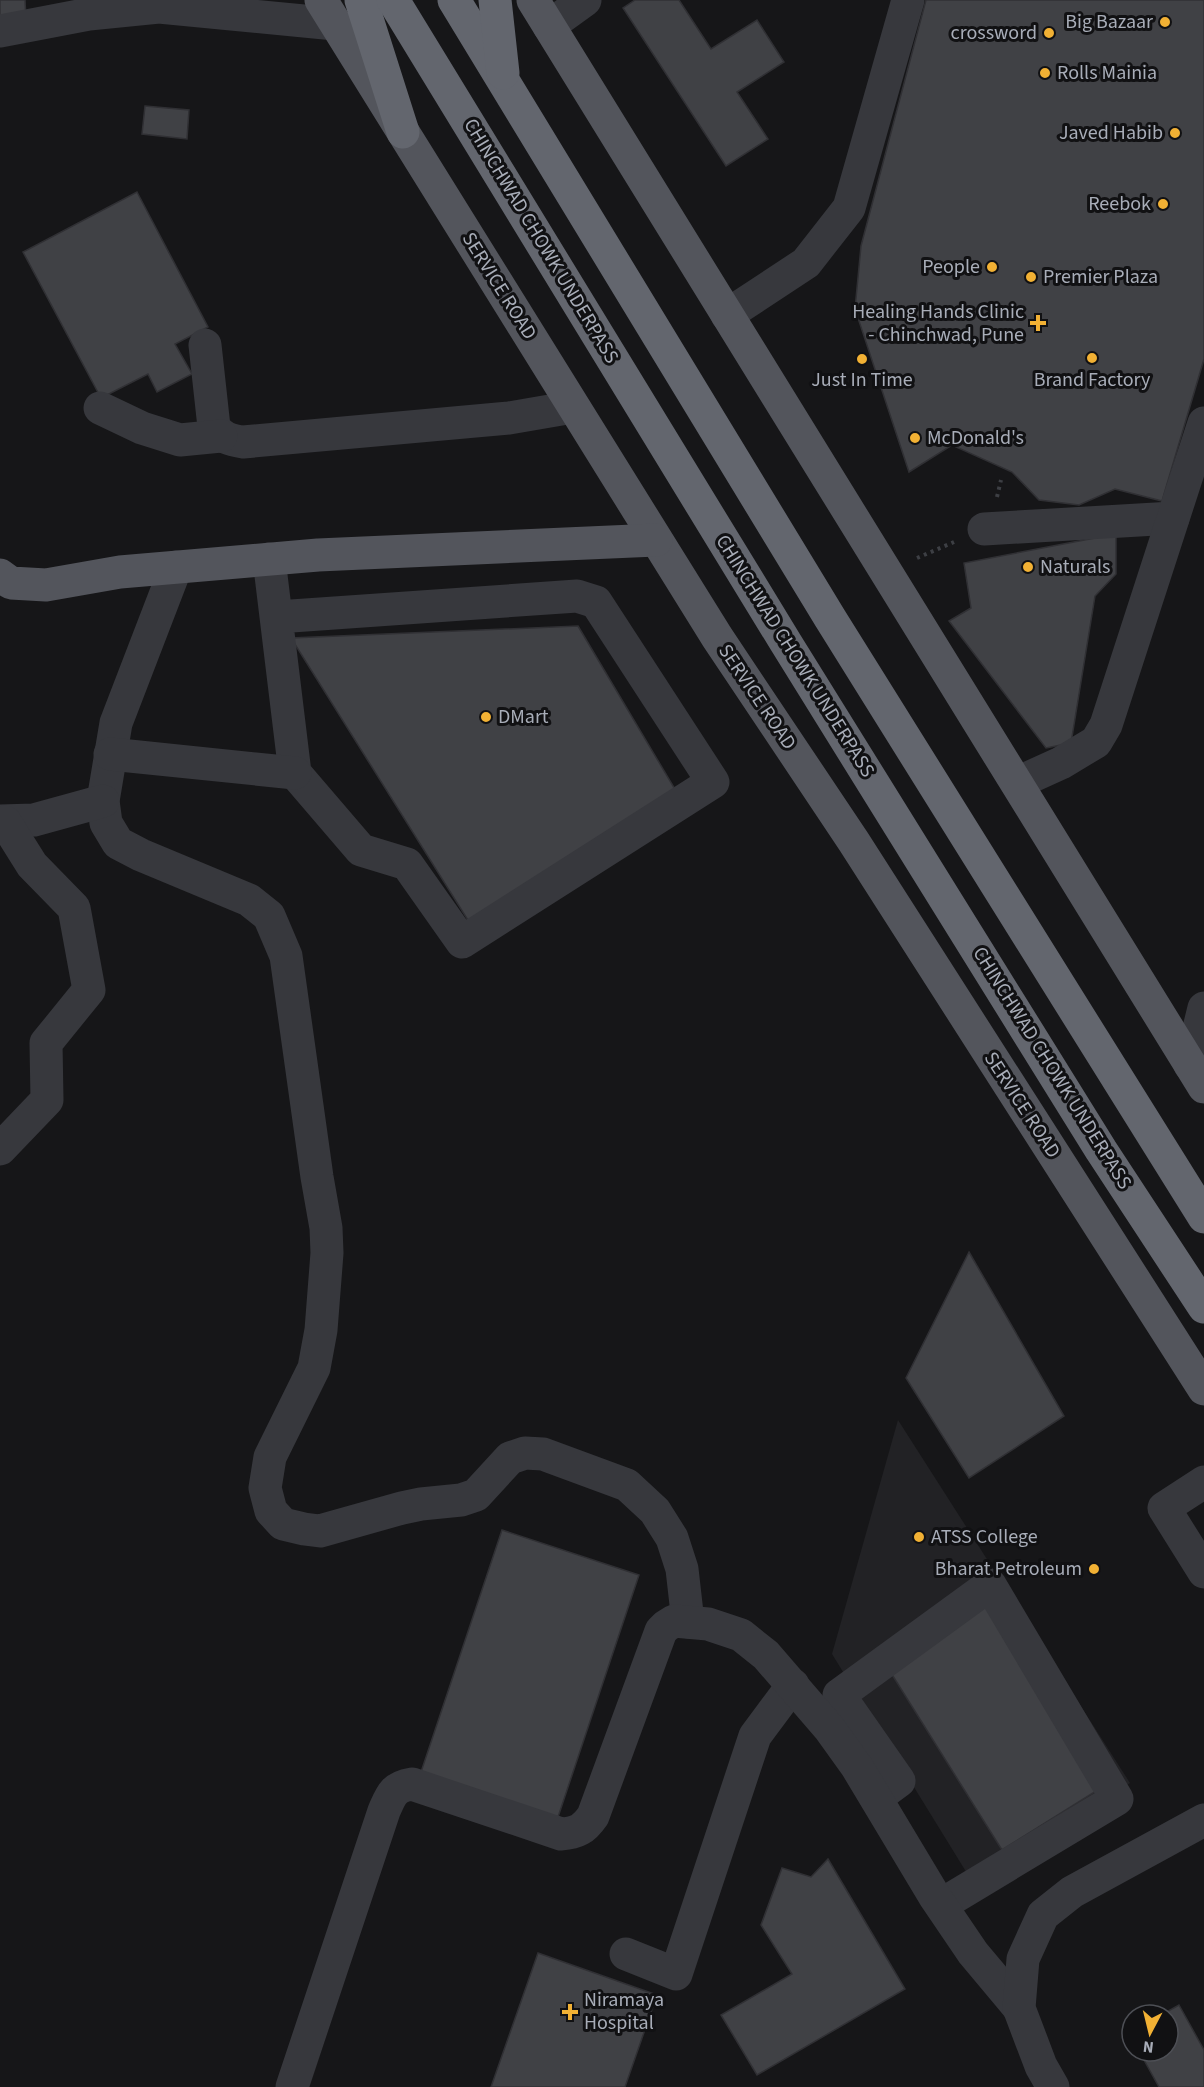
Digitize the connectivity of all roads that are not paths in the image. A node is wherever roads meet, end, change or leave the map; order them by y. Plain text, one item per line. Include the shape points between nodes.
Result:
1 (361, 0) edge
2 (393, 0) edge
3 (454, 0) edge
4 (495, 0) edge
5 (585, 0) edge
6 (908, 0) edge
7 (328, 12) edge
8 (541, 13) edge
9 (0, 31) edge
10 (504, 81) junction
11 (403, 132) junction
12 (727, 315) junction
13 (205, 345) dead end
14 (573, 407) junction
15 (100, 408) dead end
16 (1204, 423) edge
17 (221, 436) junction
18 (1173, 518) junction
19 (984, 529) dead end
20 (656, 540) junction
21 (269, 559) junction
22 (176, 567) junction
23 (0, 575) edge
24 (277, 617) junction
25 (110, 754) junction
26 (295, 773) junction
27 (1017, 783) junction
28 (103, 801) junction
29 (2, 822) edge
30 (1204, 1008) edge
31 (1197, 1076) edge
32 (0, 1149) edge
33 (1204, 1216) edge
34 (1204, 1307) edge
35 (1204, 1389) edge
36 (1204, 1482) edge
37 (1204, 1572) edge
38 (688, 1622) junction
39 (793, 1685) junction
40 (876, 1798) junction
41 (1204, 1820) edge
42 (941, 1905) junction
43 (626, 1954) dead end
44 (1019, 2008) junction
45 (1049, 2085) edge
46 (292, 2087) edge

1 - 11 highway
2 - 34 highway, CHINCHWAD CHOWK UNDERPASS via 786,643 1101,1150
3 - 10 highway
4 - 10 highway
5 - 8 street
6 - 12 street via 849,208 806,264
7 - 9 street via 159,7 89,14
7 - 11 main road, SERVICE ROAD
8 - 12 main road
10 - 33 highway via 830,618
11 - 14 main road, SERVICE ROAD
12 - 27 main road
13 - 17 street via 214,427
14 - 17 street via 509,418 243,442
14 - 20 main road, SERVICE ROAD
15 - 17 street via 180,440
16 - 18 street
18 - 19 street
18 - 27 street via 1117,695 1096,742
20 - 21 main road
20 - 35 main road, SERVICE ROAD
21 - 22 main road
21 - 24 street
22 - 23 main road via 46,585 11,583
22 - 25 street via 116,723
24 - 26 street
24 - 26 street via 577,596 596,602 713,782 462,942 407,864 361,850
25 - 26 street
25 - 28 street
27 - 31 main road
28 - 29 street via 34,820
28 - 38 street via 106,823 118,843 249,900 269,916 286,956 327,1253 314,1368 270,1457 265,1488 271,1511 283,1524 320,1531 411,1506 476,1495 510,1458 543,1454 627,1485 655,1511 672,1538 682,1569
29 - 32 street via 32,865 74,908 89,990 46,1043 47,1100
30 - 31 street
36 - 37 street via 1164,1508
38 - 39 street via 741,1635
38 - 46 street via 674,1621 661,1631 586,1827 561,1834 411,1784 400,1786 392,1795
39 - 40 street via 829,1728
39 - 43 street via 755,1736 676,1974
40 - 42 street
40 - 42 street via 899,1781 839,1695 990,1585 1118,1799
41 - 44 street via 1072,1892 1043,1915 1023,1959
42 - 44 street via 973,1953
44 - 45 street

